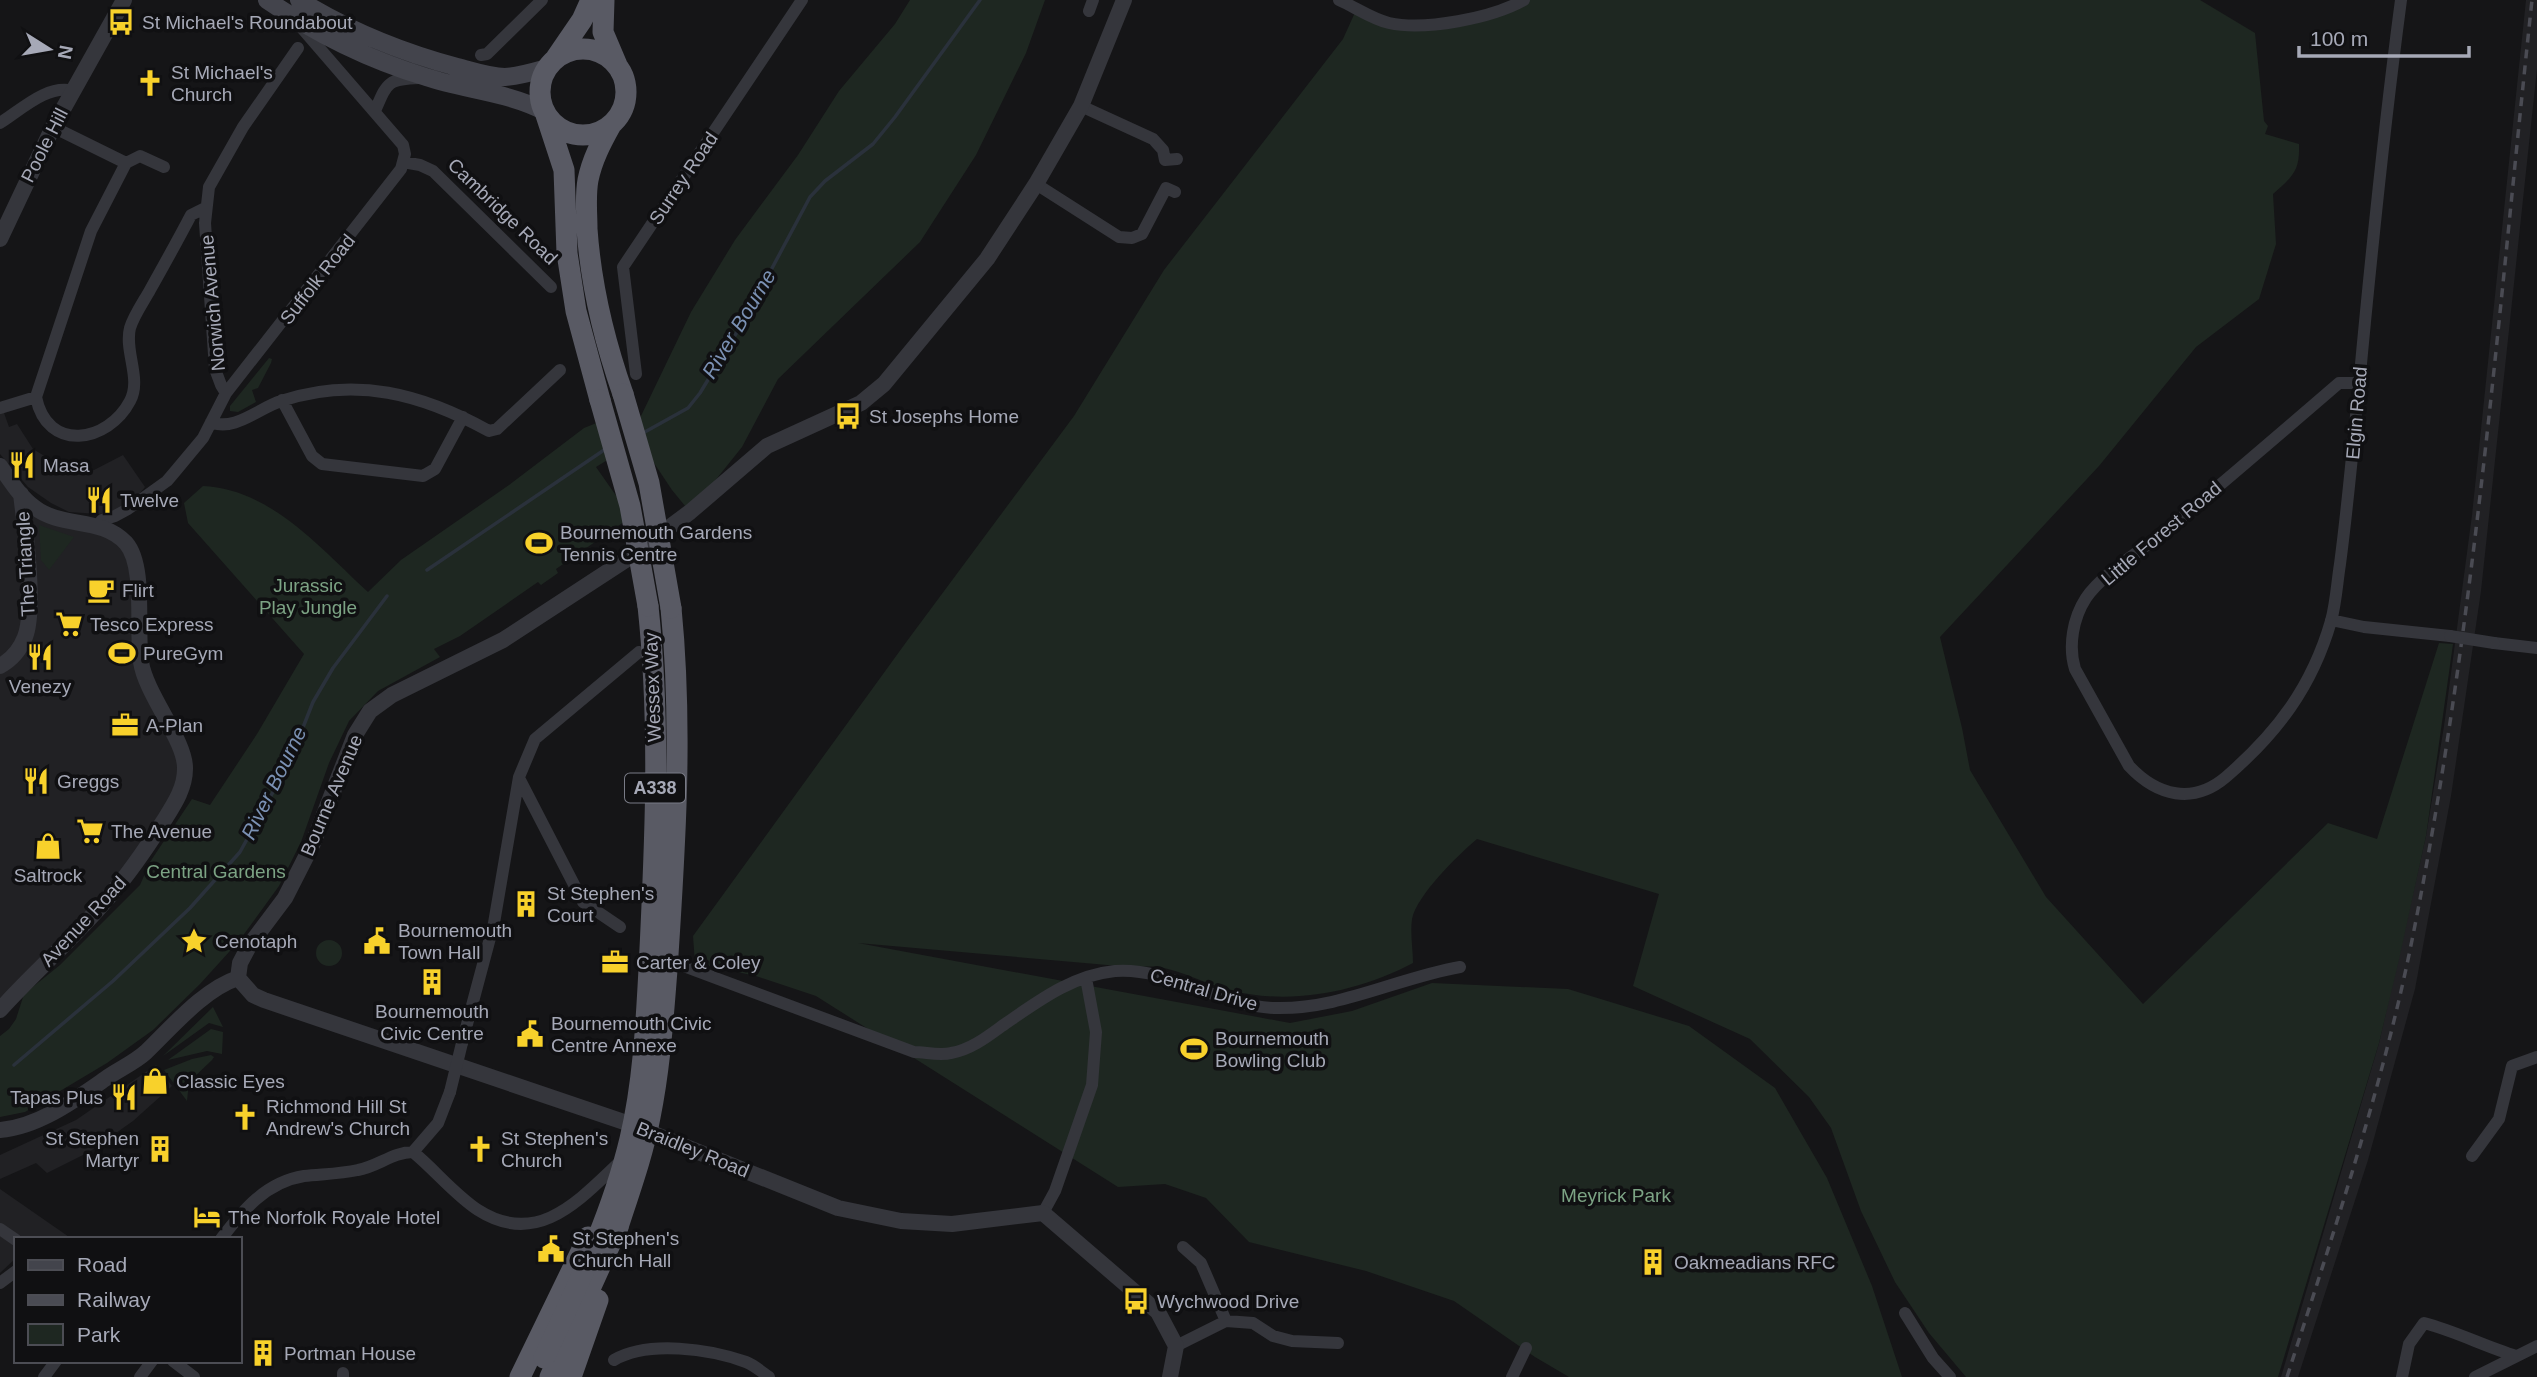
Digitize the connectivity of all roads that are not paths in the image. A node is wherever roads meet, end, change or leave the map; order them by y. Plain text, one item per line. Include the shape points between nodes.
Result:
1 (124, 0) edge
2 (267, 0) edge
3 (542, 0) edge
4 (591, 0) edge
5 (604, 0) edge
6 (802, 0) edge
7 (1124, 0) edge
8 (1339, 0) edge
9 (1524, 0) edge
10 (2401, 0) edge
11 (295, 8) edge
12 (299, 48) dead end
13 (481, 55) dead end
14 (551, 64) junction
15 (617, 66) junction
16 (427, 78) junction
17 (73, 91) junction
18 (1081, 106) junction
19 (375, 111) junction
20 (545, 113) junction
21 (0, 123) edge
22 (611, 125) junction
23 (53, 127) junction
24 (403, 162) junction
25 (126, 163) junction
26 (1168, 163) dead end
27 (164, 167) dead end
28 (1036, 184) junction
29 (1175, 192) dead end
30 (205, 208) junction
31 (0, 239) edge
32 (551, 287) dead end
33 (636, 374) dead end
34 (558, 375) dead end
35 (2359, 383) junction
36 (226, 393) junction
37 (36, 397) junction
38 (282, 400) junction
39 (0, 408) edge
40 (463, 416) junction
41 (211, 422) junction
42 (0, 466) edge
43 (21, 495) junction
44 (99, 525) junction
45 (2331, 620) junction
46 (2537, 648) edge
47 (639, 652) dead end
48 (0, 666) edge
49 (519, 777) junction
50 (615, 920) dead end
51 (1460, 967) dead end
52 (667, 969) junction
53 (238, 978) junction
54 (1086, 978) junction
55 (0, 1010) edge
56 (2537, 1056) edge
57 (639, 1127) junction
58 (0, 1130) edge
59 (413, 1152) junction
60 (2472, 1156) dead end
61 (1043, 1213) junction
62 (223, 1237) edge
63 (1183, 1247) dead end
64 (1905, 1313) dead end
65 (1226, 1321) junction
66 (1338, 1343) dead end
67 (1176, 1346) junction
68 (2537, 1346) edge
69 (1526, 1348) dead end
70 (2516, 1356) junction
71 (614, 1360) dead end
72 (176, 1363) edge
73 (552, 1368) edge
74 (194, 1377) edge
75 (520, 1377) edge
76 (769, 1377) edge
77 (1170, 1377) edge
78 (1512, 1377) edge
79 (1950, 1377) edge
80 (2402, 1377) edge
81 (2475, 1377) edge

1 - 17 street, Poole Hill
2 - 11 main road
3 - 13 street
4 - 14 highway
5 - 15 highway via 603,32
6 - 33 street, Surrey Road via 623,267
7 - 18 street, Bourne Avenue
8 - 9 street via 1389,23 1431,24 1477,18
10 - 35 street, Elgin Road
11 - 14 main road via 428,60 482,74 525,74
11 - 16 main road via 360,52
11 - 19 street
12 - 30 street, Norwich Avenue via 219,166
14 - 15 highway via 572,50 584,49 603,53
14 - 20 highway via 540,84
15 - 22 highway via 625,80 626,97
16 - 19 street via 396,79 388,84
16 - 20 main road via 511,96
17 - 21 street via 52,90
17 - 23 street, Poole Hill
18 - 26 street via 1153,139
18 - 28 street, Bourne Avenue
19 - 24 street via 403,145
20 - 22 highway via 562,130 576,135 597,133
20 - 52 highway, Wessex Way / A338, bridge via 564,170 567,253 576,311 631,506 648,606
22 - 52 highway, Wessex Way / A338, bridge via 589,178 588,243 607,349 649,483 671,608 677,768
23 - 25 street
23 - 31 street, Poole Hill
24 - 32 street, Cambridge Road via 433,171
24 - 36 street, Suffolk Road via 394,180
25 - 27 street via 140,156
25 - 37 street via 87,240
28 - 29 street via 1119,237 1132,238 1142,233 1166,188
28 - 53 street, Bourne Avenue via 987,259 884,384 861,403 767,446 690,512 607,572 503,640 392,695 370,711 355,735 313,843 285,898 249,946
30 - 36 street, Norwich Avenue via 215,369
30 - 37 street via 191,215 131,326 134,387 122,413 103,429 73,436 50,426
34 - 40 street via 496,429 488,431
35 - 45 street, Elgin Road via 2347,515
35 - 45 street, Little Forest Road via 2339,383 2094,588 2076,621 2072,659 2138,776 2175,793 2195,793 2213,788 2257,750 2298,699
36 - 41 street, Norwich Avenue
37 - 39 street
38 - 40 street via 329,391 385,391 416,397
38 - 40 street via 312,456 322,464 423,476 435,469
38 - 41 street via 229,425
41 - 44 street, Norwich Avenue via 203,439 167,481
42 - 43 street, The Triangle
43 - 44 street, The Triangle via 52,516
43 - 48 street, The Triangle via 28,625 19,648
44 - 55 street, Avenue Road via 119,536 134,556 141,664 186,768 175,802 139,860 106,901
45 - 46 street, bridge
47 - 49 street via 536,739
49 - 50 street via 583,902
49 - 59 street, bridge via 494,923 450,1092 438,1124
51 - 54 street, Central Drive via 1310,1007 1245,1005 1145,972 1115,971
52 - 54 street, Central Drive via 914,1052 951,1054 980,1042 1053,991
52 - 73 highway, Wessex Way / A338, bridge via 620,1176
52 - 73 highway, Wessex Way / A338, bridge via 657,1078 639,1160 599,1296
53 - 57 street, Braidley Road via 264,1000
53 - 58 street via 208,993 141,1056 87,1092 28,1125
54 - 61 street via 1096,1032 1092,1085
56 - 60 street via 2512,1066 2499,1119
57 - 59 street via 626,1156 597,1183 564,1212 533,1223 494,1218 477,1209
57 - 61 street, Braidley Road via 838,1208 952,1224
59 - 62 street via 358,1170 279,1184 252,1200
61 - 67 street via 1158,1312
63 - 65 street via 1201,1263
64 - 79 street
65 - 66 street via 1253,1323 1292,1341
65 - 67 street
67 - 77 street
68 - 70 street
69 - 78 street
70 - 80 street via 2424,1323 2409,1344
70 - 81 street
71 - 76 street via 625,1346 687,1348 748,1363
72 - 74 street
73 - 75 highway

